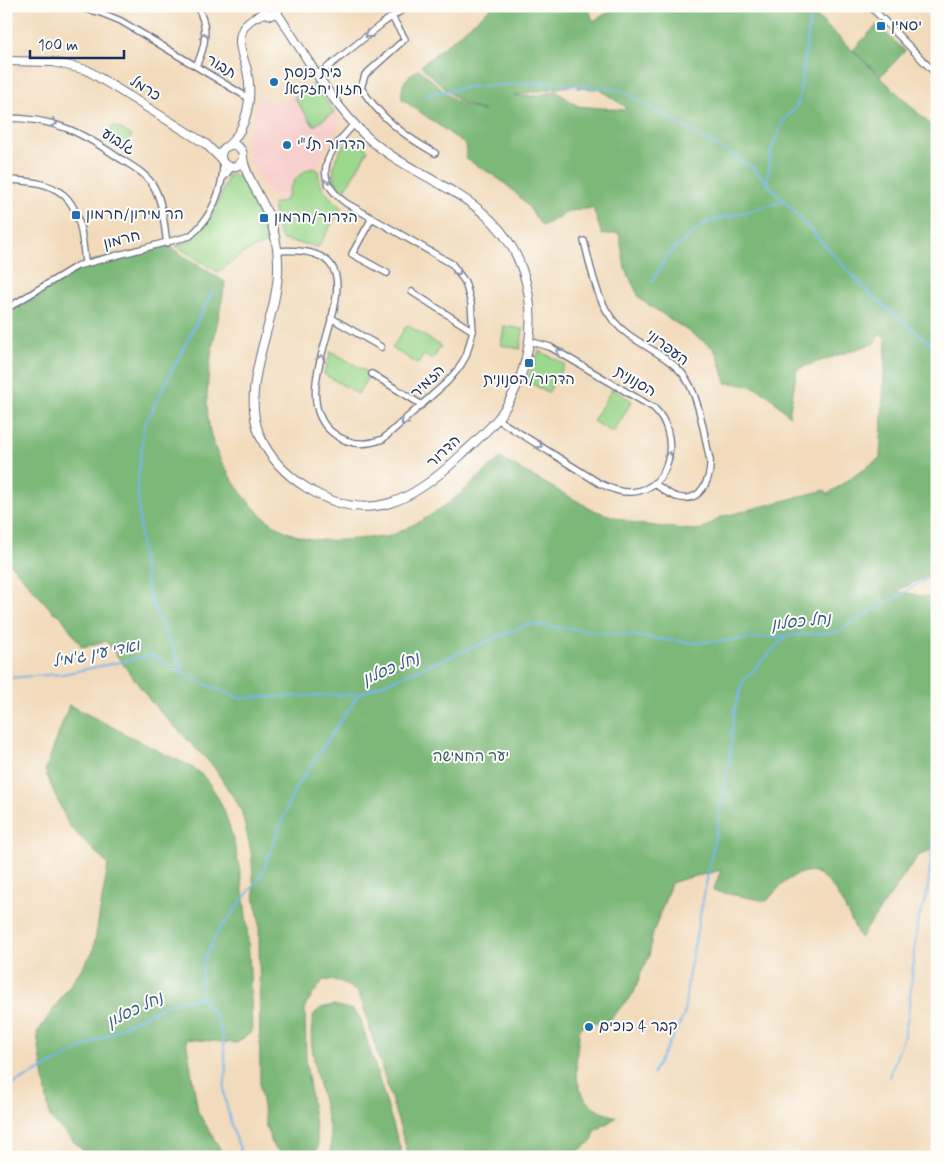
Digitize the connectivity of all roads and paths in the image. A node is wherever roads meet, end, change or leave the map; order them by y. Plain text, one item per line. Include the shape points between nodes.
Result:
1 (72, 6) edge
2 (197, 6) edge
3 (408, 6) edge
4 (870, 6) edge
5 (263, 10) edge
6 (278, 10) edge
7 (392, 16) junction
8 (6, 61) edge
9 (196, 66) junction
10 (318, 75) junction
11 (937, 75) edge
12 (250, 98) junction
13 (6, 118) edge
14 (354, 124) junction
15 (240, 132) junction
16 (206, 144) junction
17 (227, 146) junction
18 (435, 153) dead end
19 (242, 154) junction
20 (222, 161) junction
21 (233, 167) junction
22 (246, 173) junction
23 (6, 180) edge
24 (222, 180) junction
25 (372, 218) junction
26 (584, 241) dead end
27 (167, 243) junction
28 (277, 251) junction
29 (85, 263) junction
30 (387, 273) dead end
31 (412, 292) dead end
32 (6, 309) edge
33 (331, 318) junction
34 (473, 331) junction
35 (529, 341) junction
36 (381, 347) dead end
37 (372, 374) dead end
38 (422, 405) junction
39 (497, 419) junction
40 (654, 483) junction

1 - 9 street, תבור via 115,18
9 -> 2 street via 205,40 204,21
3 - 7 street
4 - 11 street
5 - 6 street via 271,15
5 - 12 street via 248,22 240,34
6 - 10 street, הדרור
7 -> 10 street
7 - 18 street via 405,40 365,75 361,88 391,125
8 - 16 street, כרמל via 53,62 87,70
9 - 12 street, תבור
10 - 14 street, הדרור
12 - 15 street
13 -> 27 street, גלבוע via 29,118 61,125 93,140 137,169 154,187 159,199
14 -> 25 street, הזמיר via 328,156 326,175 332,192
14 - 35 street, הדרור via 391,155 474,203 498,227 515,253 526,283 531,317
15 - 17 street
15 - 19 street
16 - 17 street, כרמל via 216,148
16 - 20 street, כרמל
17 - 19 street via 237,146
17 - 20 street via 221,153
19 - 21 street via 240,164
19 - 22 street, הדרור
20 - 21 street
20 - 24 street, חרמון
21 - 22 street
21 - 24 street, חרמון
22 - 28 street, הדרור via 267,211
23 - 29 street via 38,182 54,188 71,203 82,230
24 - 27 street, חרמון via 209,215 199,229 190,236
25 - 30 street via 352,254
25 -> 34 street, הזמיר via 452,264 469,292
26 - 40 street, העפרוני via 601,299 612,321 679,370 694,395 710,460 708,482 702,491 686,499 676,497
27 - 29 street, חרמון
28 - 33 street, הזמיר via 305,251 329,262 338,279
28 - 39 street, הדרור via 274,304 255,382 253,406 255,421 266,447 295,481 343,503 360,506 394,502 423,489 440,476
29 - 32 street, חרמון
31 - 34 street
33 - 36 street
38 -> 33 street, הזמיר via 390,434 373,443 349,442 330,431 316,411 314,390
34 - 38 street, הזמיר via 459,368
35 - 39 street, הדרור via 515,391
40 -> 35 street, הסנונית via 665,468 670,452 670,432 660,414 550,347
37 - 38 street
39 -> 40 street via 614,490 634,492

